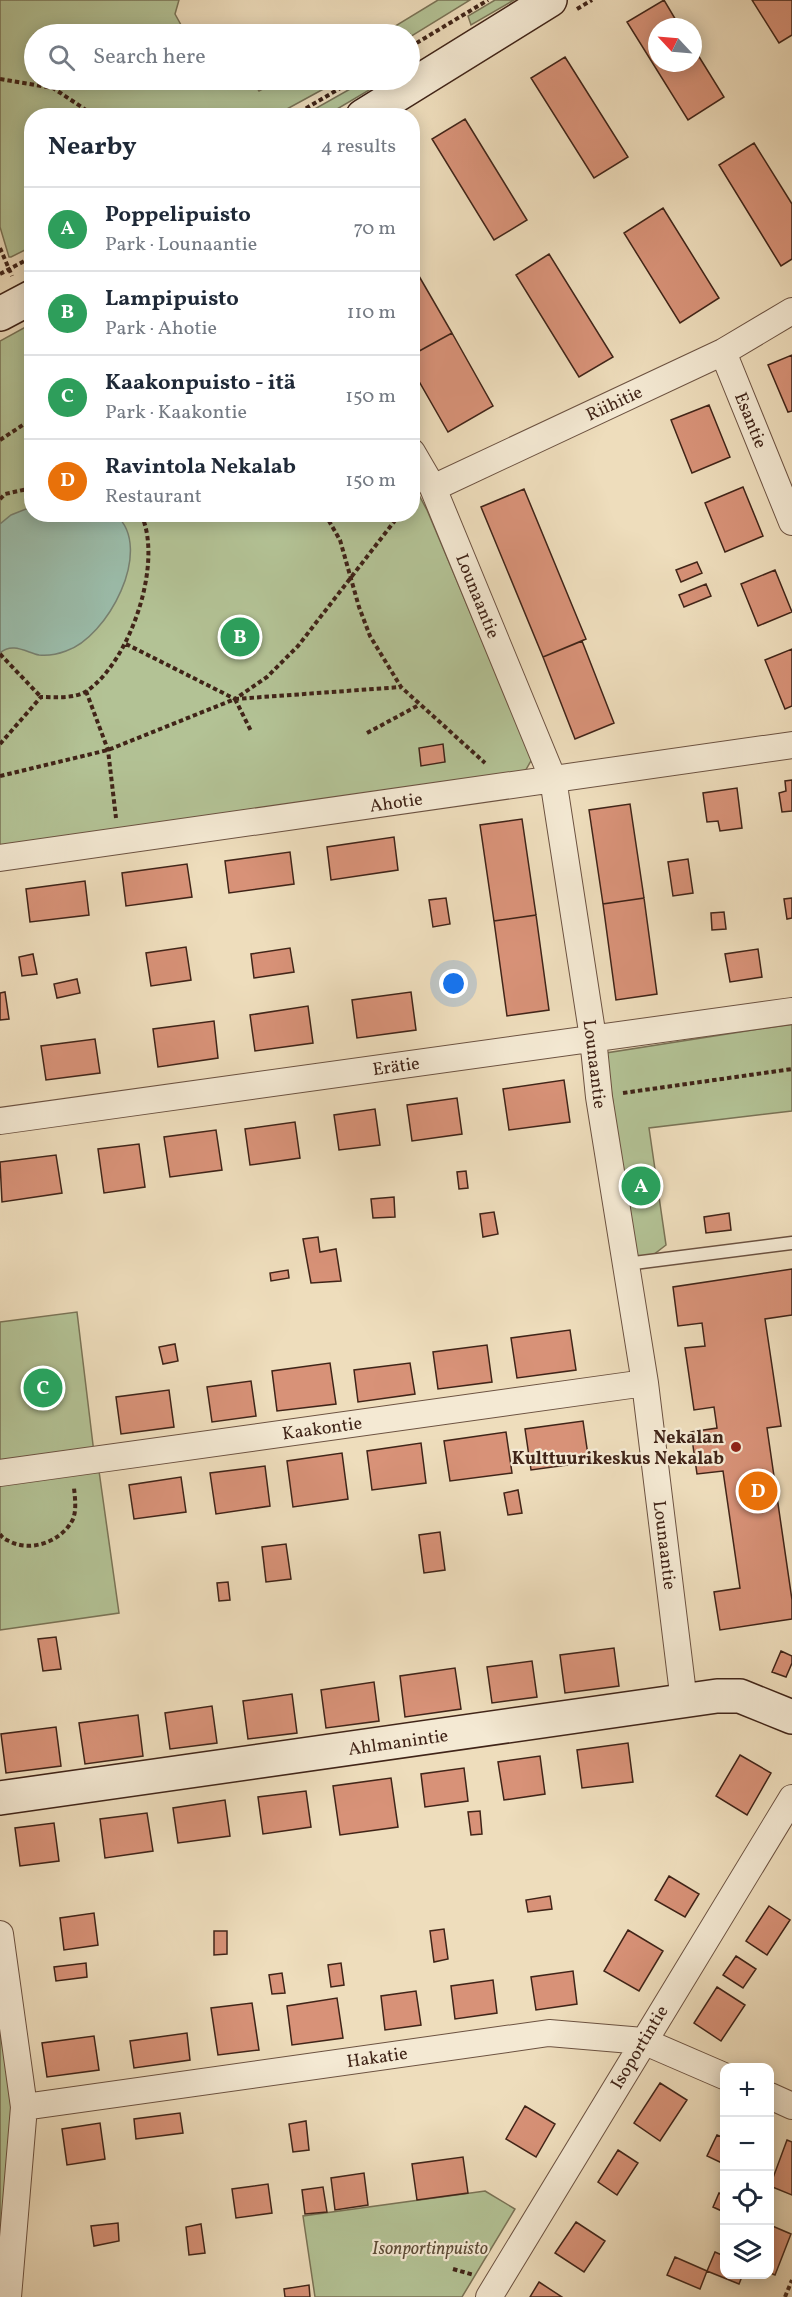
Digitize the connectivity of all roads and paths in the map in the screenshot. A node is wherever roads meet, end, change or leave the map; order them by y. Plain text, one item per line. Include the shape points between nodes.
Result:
1 (488, 0) edge
2 (550, 0) edge
3 (420, 41) edge
4 (0, 79) edge
5 (420, 81) edge
6 (24, 83) edge
7 (57, 90) edge
8 (337, 90) edge
9 (405, 90) edge
10 (83, 108) edge
11 (307, 108) edge
12 (376, 108) edge
13 (24, 261) edge
14 (0, 274) edge
15 (24, 301) edge
16 (792, 311) edge
17 (0, 314) edge
18 (723, 352) junction
19 (24, 424) edge
20 (0, 440) edge
21 (420, 466) edge
22 (433, 488) junction
23 (24, 490) edge
24 (2, 494) edge
25 (0, 499) edge
26 (145, 522) edge
27 (330, 522) edge
28 (394, 522) edge
29 (792, 522) edge
30 (352, 578) junction
31 (126, 644) junction
32 (0, 654) edge
33 (401, 687) junction
34 (86, 691) junction
35 (41, 697) junction
36 (235, 699) junction
37 (419, 705) junction
38 (250, 731) dead end
39 (367, 733) dead end
40 (0, 744) edge
41 (792, 745) edge
42 (108, 750) junction
43 (0, 776) edge
44 (553, 779) junction
45 (510, 785) junction
46 (117, 842) junction
47 (0, 858) edge
48 (792, 1011) edge
49 (593, 1038) junction
50 (792, 1069) edge
51 (599, 1097) junction
52 (0, 1121) edge
53 (792, 1243) edge
54 (626, 1264) junction
55 (645, 1383) junction
56 (71, 1463) junction
57 (0, 1473) edge
58 (0, 1533) edge
59 (684, 1702) junction
60 (792, 1717) edge
61 (0, 1798) edge
62 (792, 1798) edge
63 (0, 1934) edge
64 (643, 2041) junction
65 (720, 2074) edge
66 (774, 2098) edge
67 (792, 2106) edge
68 (24, 2107) junction
69 (792, 2280) edge
70 (8, 2297) edge
71 (489, 2297) edge
72 (786, 2297) edge

1 - 3 path
2 - 5 street
4 - 6 path
7 - 10 path
8 - 11 path
9 - 12 street
13 - 14 path
15 - 17 street
16 - 18 street, Riihitie
18 - 22 street, Riihitie
18 - 29 street, Esantie
19 - 20 path
21 - 22 street, Lounaantie
22 - 44 street, Lounaantie
23 - 24 path
24 - 25 path
26 - 31 path via 150,547 148,571
27 - 30 path
28 - 30 path
30 - 33 path via 370,636
30 - 36 path via 298,646 267,676
31 - 34 path
31 - 36 path
32 - 35 path
33 - 36 path
33 - 37 path
34 - 35 path via 63,698
34 - 42 path
35 - 40 path
36 - 38 path
36 - 42 path
37 - 39 path
37 - 45 path
41 - 44 street, Ahotie
42 - 43 path
42 - 46 path
44 - 45 street, Ahotie
44 - 49 street, Lounaantie
45 - 46 street, Ahotie
46 - 47 street, Ahotie
48 - 49 street, Erätie
49 - 51 street, Lounaantie
49 - 52 street, Erätie
50 - 51 path
51 - 54 street, Lounaantie
53 - 54 lane
54 - 55 street, Lounaantie
55 - 56 street, Kaakontie
55 - 59 street, Lounaantie
56 - 57 street, Kaakontie
56 - 58 path via 76,1500 73,1520 59,1536 35,1546 16,1545
59 - 60 street, Ahlmanintie via 733,1695
59 - 61 street, Ahlmanintie
62 - 64 street, Isoportintie
63 - 68 street
64 - 65 street, Hakatie
64 - 68 street, Hakatie via 549,2033
64 - 71 street, Isoportintie
66 - 67 street
68 - 70 street
69 - 72 path

